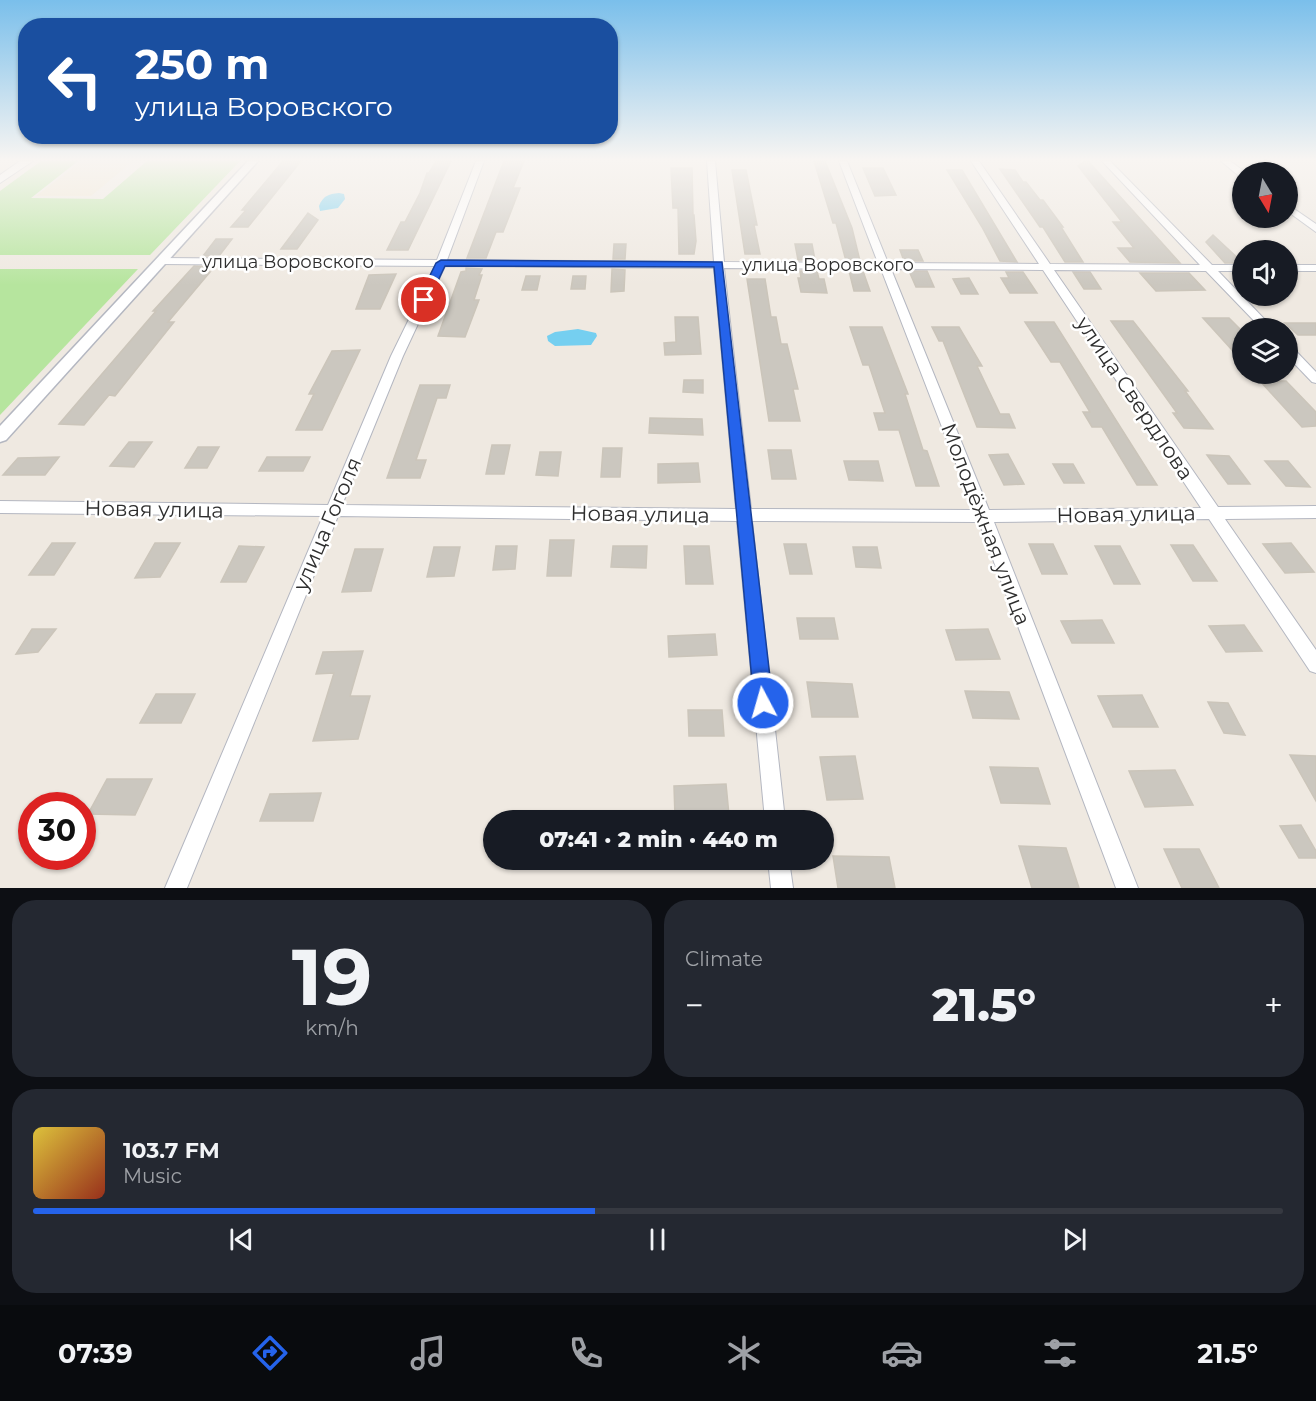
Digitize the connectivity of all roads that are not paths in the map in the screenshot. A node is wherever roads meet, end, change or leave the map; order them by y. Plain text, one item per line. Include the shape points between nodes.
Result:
1 (215, 202) edge
2 (464, 202) edge
3 (714, 202) edge
4 (859, 202) edge
5 (1003, 202) edge
6 (1146, 202) edge
7 (1298, 215) edge
8 (1316, 229) edge
9 (161, 261) junction
10 (441, 263) junction
11 (719, 264) junction
12 (883, 265) junction
13 (1047, 267) junction
14 (1209, 268) junction
15 (1232, 268) edge
16 (1298, 268) edge
17 (1316, 268) edge
18 (1257, 318) edge
19 (1298, 361) edge
20 (1316, 380) edge
21 (0, 436) edge
22 (0, 507) edge
23 (333, 511) junction
24 (1316, 512) edge
25 (1213, 513) junction
26 (744, 515) junction
27 (984, 516) junction
28 (1316, 665) edge
29 (774, 810) edge
30 (780, 870) edge
31 (176, 888) edge
32 (782, 888) edge
33 (1127, 888) edge

1 - 9 street
2 - 10 street, улица Гоголя
3 - 11 street
4 - 12 street, Молодёжная улица
5 - 13 street, улица Свердлова
6 - 14 street
7 - 8 street
9 - 10 street, улица Воровского
9 - 21 street
10 - 11 street, улица Воровского
10 - 23 street, улица Гоголя via 397,356
11 - 12 street, улица Воровского
11 - 26 street
12 - 13 street, улица Воровского
12 - 27 street, Молодёжная улица
13 - 14 street, улица Воровского
13 - 25 street, улица Свердлова
14 - 15 street, улица Воровского
14 - 18 street
16 - 17 street
19 - 20 street
22 - 23 street, Новая улица
23 - 26 street, Новая улица
23 - 31 street, улица Гоголя
24 - 25 street, Новая улица
25 - 27 street, Новая улица
25 - 28 street, улица Свердлова
26 - 27 street, Новая улица
26 - 29 street
27 - 33 street, Молодёжная улица
30 - 32 street

